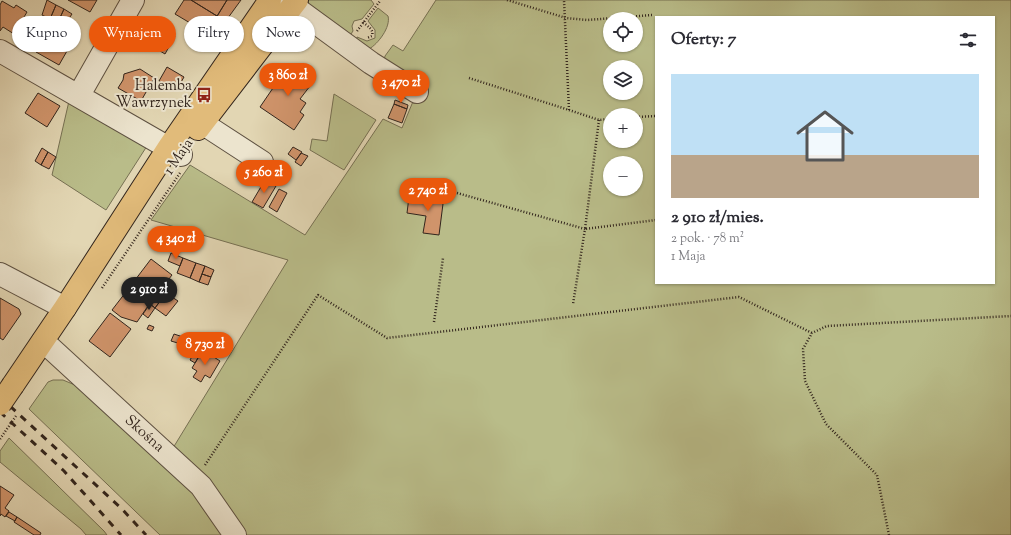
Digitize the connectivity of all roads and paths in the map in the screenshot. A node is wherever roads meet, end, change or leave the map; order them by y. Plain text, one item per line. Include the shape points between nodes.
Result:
1 (133, 0) edge
2 (507, 0) edge
3 (564, 0) edge
4 (380, 1) dead end
5 (293, 2) edge
6 (264, 9) edge
7 (652, 15) dead end
8 (566, 18) junction
9 (363, 22) junction
10 (357, 38) junction
11 (0, 51) edge
12 (469, 78) dead end
13 (417, 92) dead end
14 (79, 95) junction
15 (569, 110) junction
16 (655, 116) edge
17 (643, 117) edge
18 (599, 120) junction
19 (603, 120) edge
20 (202, 124) junction
21 (177, 158) junction
22 (262, 162) dead end
23 (456, 193) dead end
24 (655, 220) edge
25 (585, 229) junction
26 (442, 258) dead end
27 (0, 274) edge
28 (99, 293) dead end
29 (573, 304) dead end
30 (65, 308) junction
31 (1011, 316) edge
32 (434, 322) dead end
33 (812, 333) junction
34 (43, 341) junction
35 (0, 404) edge
36 (195, 480) junction
37 (235, 535) edge
38 (888, 535) edge

1 - 14 street
2 - 8 path
3 - 8 path
4 - 9 path
5 - 6 main road, 1 Maja
5 - 10 street
5 - 20 main road, 1 Maja
6 - 21 main road, 1 Maja
7 - 8 path via 587,20
8 - 15 path
9 - 10 path
9 - 10 path via 372,29 372,36
10 - 13 street via 371,64
11 - 14 street
12 - 15 path
14 - 21 street
15 - 18 path
16 - 17 path
18 - 19 path
18 - 25 path
20 - 21 main road, 1 Maja
20 - 22 street
21 - 28 path
21 - 30 main road, 1 Maja via 129,231
23 - 25 path
24 - 25 path
25 - 29 path
26 - 32 path
27 - 30 street
30 - 34 main road, 1 Maja
31 - 33 path via 828,326
33 - 36 path via 739,298 387,338 318,295
33 - 38 path via 803,349 805,381 826,424 877,475
34 - 35 main road, 1 Maja, bridge
34 - 36 street, Skośna
36 - 37 street, Skośna via 202,486

